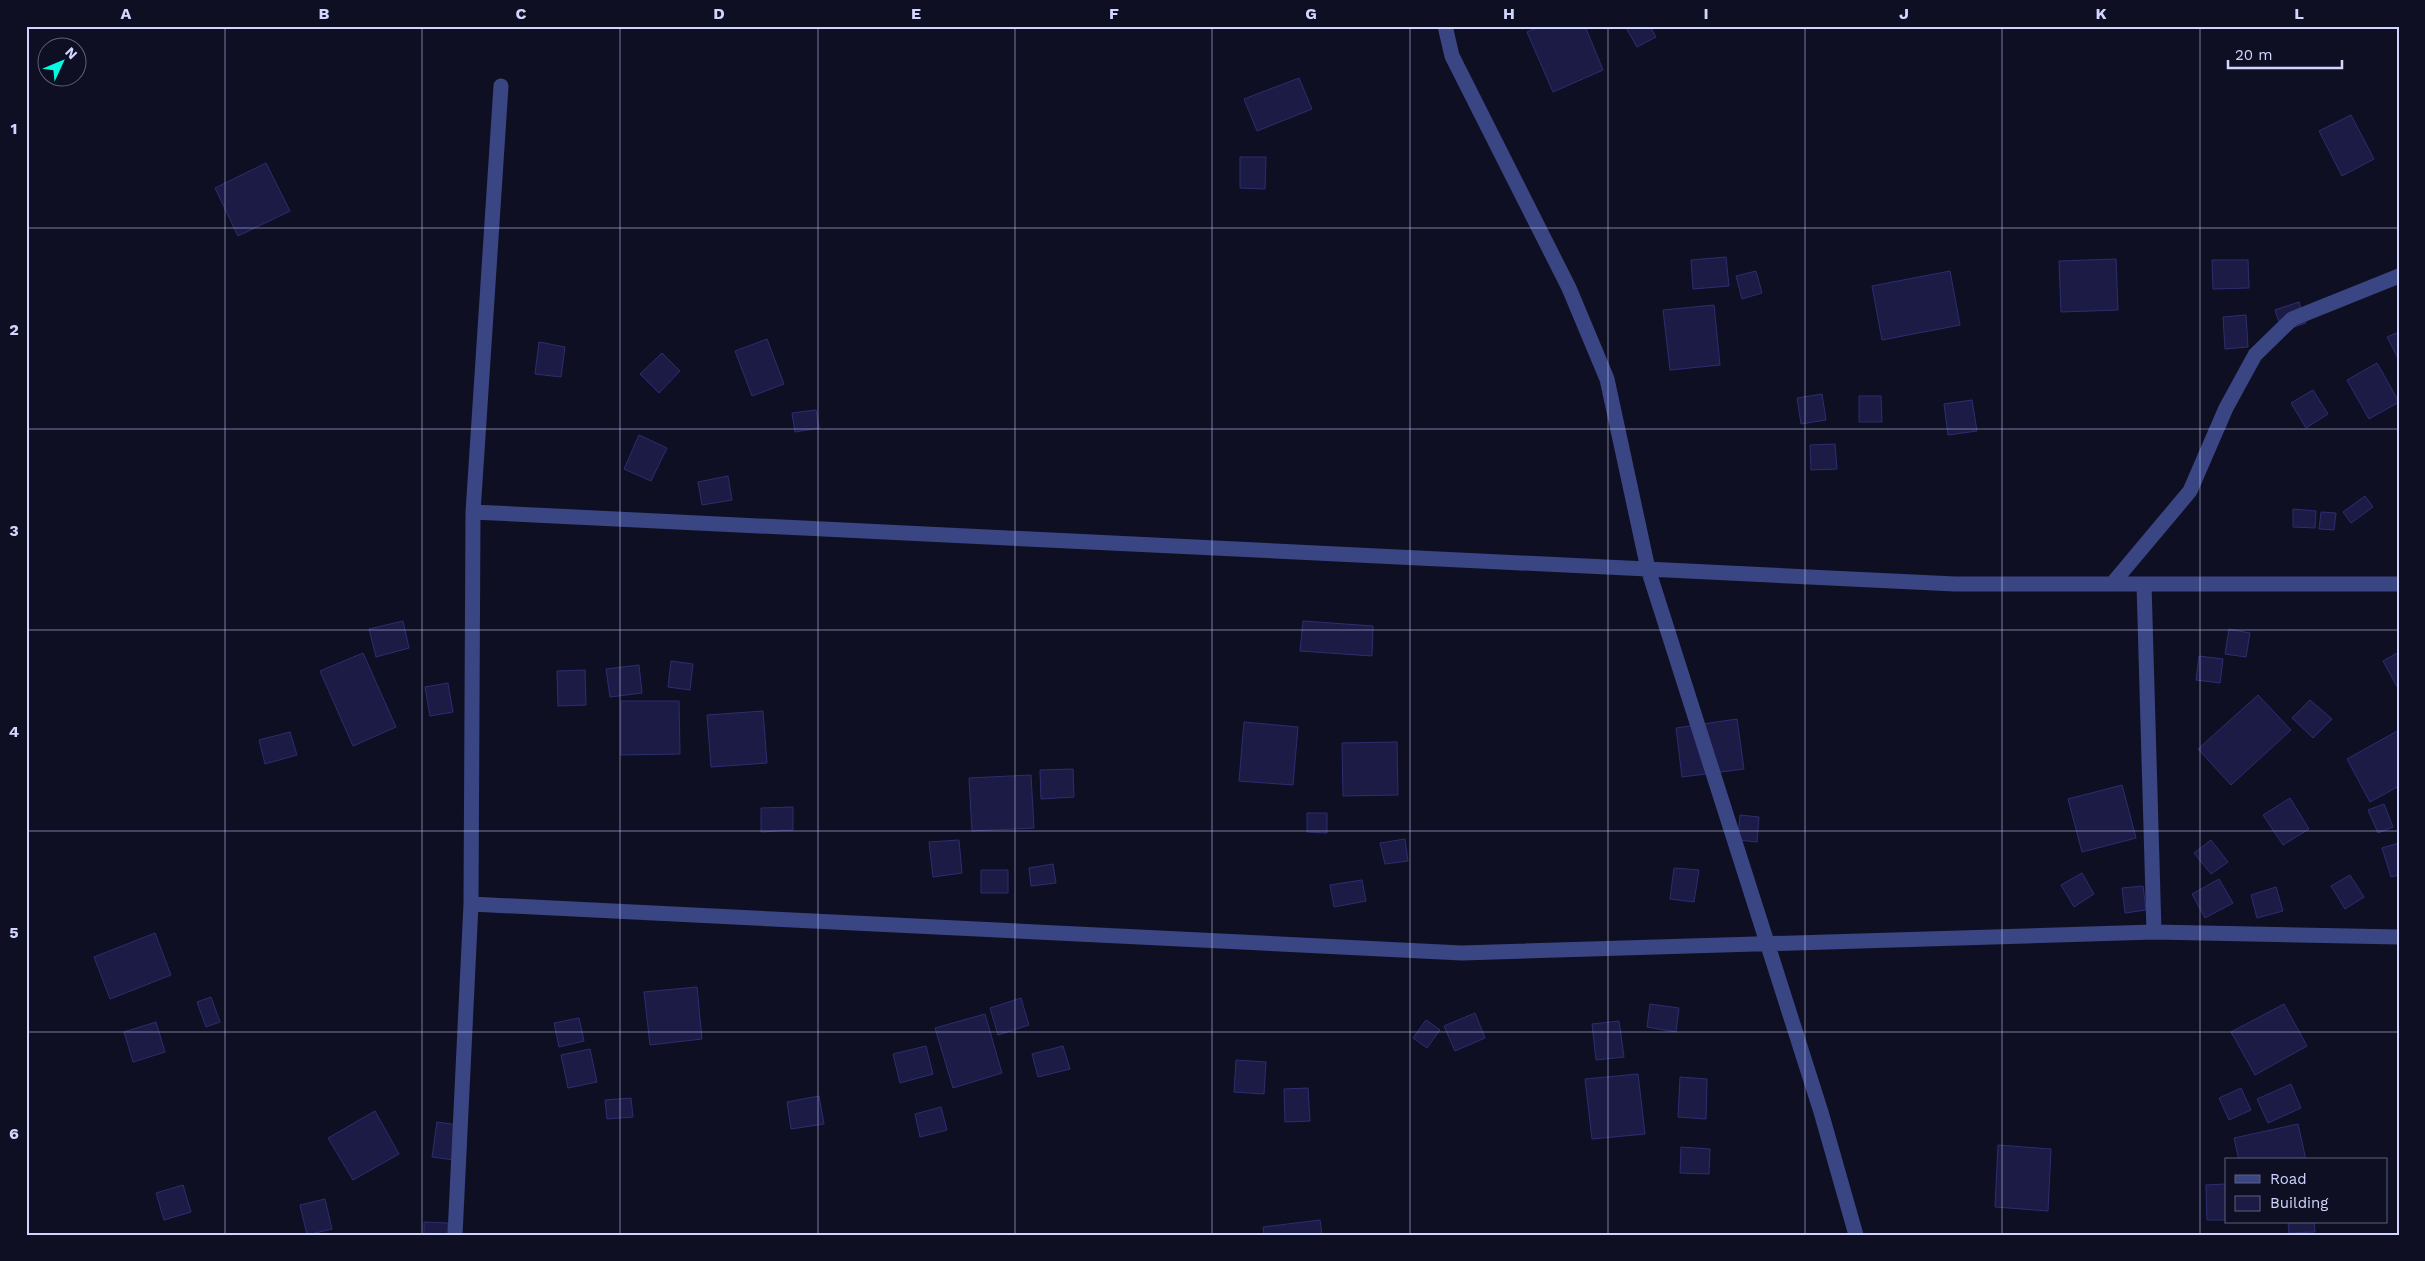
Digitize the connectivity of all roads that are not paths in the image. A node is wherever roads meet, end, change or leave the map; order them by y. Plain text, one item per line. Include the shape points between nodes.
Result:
1 (1445, 26) edge
2 (501, 86) dead end
3 (2399, 276) edge
4 (473, 512) junction
5 (1648, 569) junction
6 (2112, 584) junction
7 (2144, 584) junction
8 (2399, 584) edge
9 (471, 904) junction
10 (2154, 932) junction
11 (2399, 937) edge
12 (1766, 944) junction
13 (455, 1235) edge
14 (1856, 1235) edge

1 - 5 street via 1452,56 1569,288 1607,378
2 - 4 street
3 - 6 street via 2292,319 2255,355 2226,408 2190,491
4 - 5 street
4 - 9 street
5 - 6 street via 1955,584
5 - 12 street
6 - 7 street
7 - 8 street
7 - 10 street
9 - 12 street via 1462,953
9 - 13 street
10 - 11 street
10 - 12 street
12 - 14 street via 1821,1112

